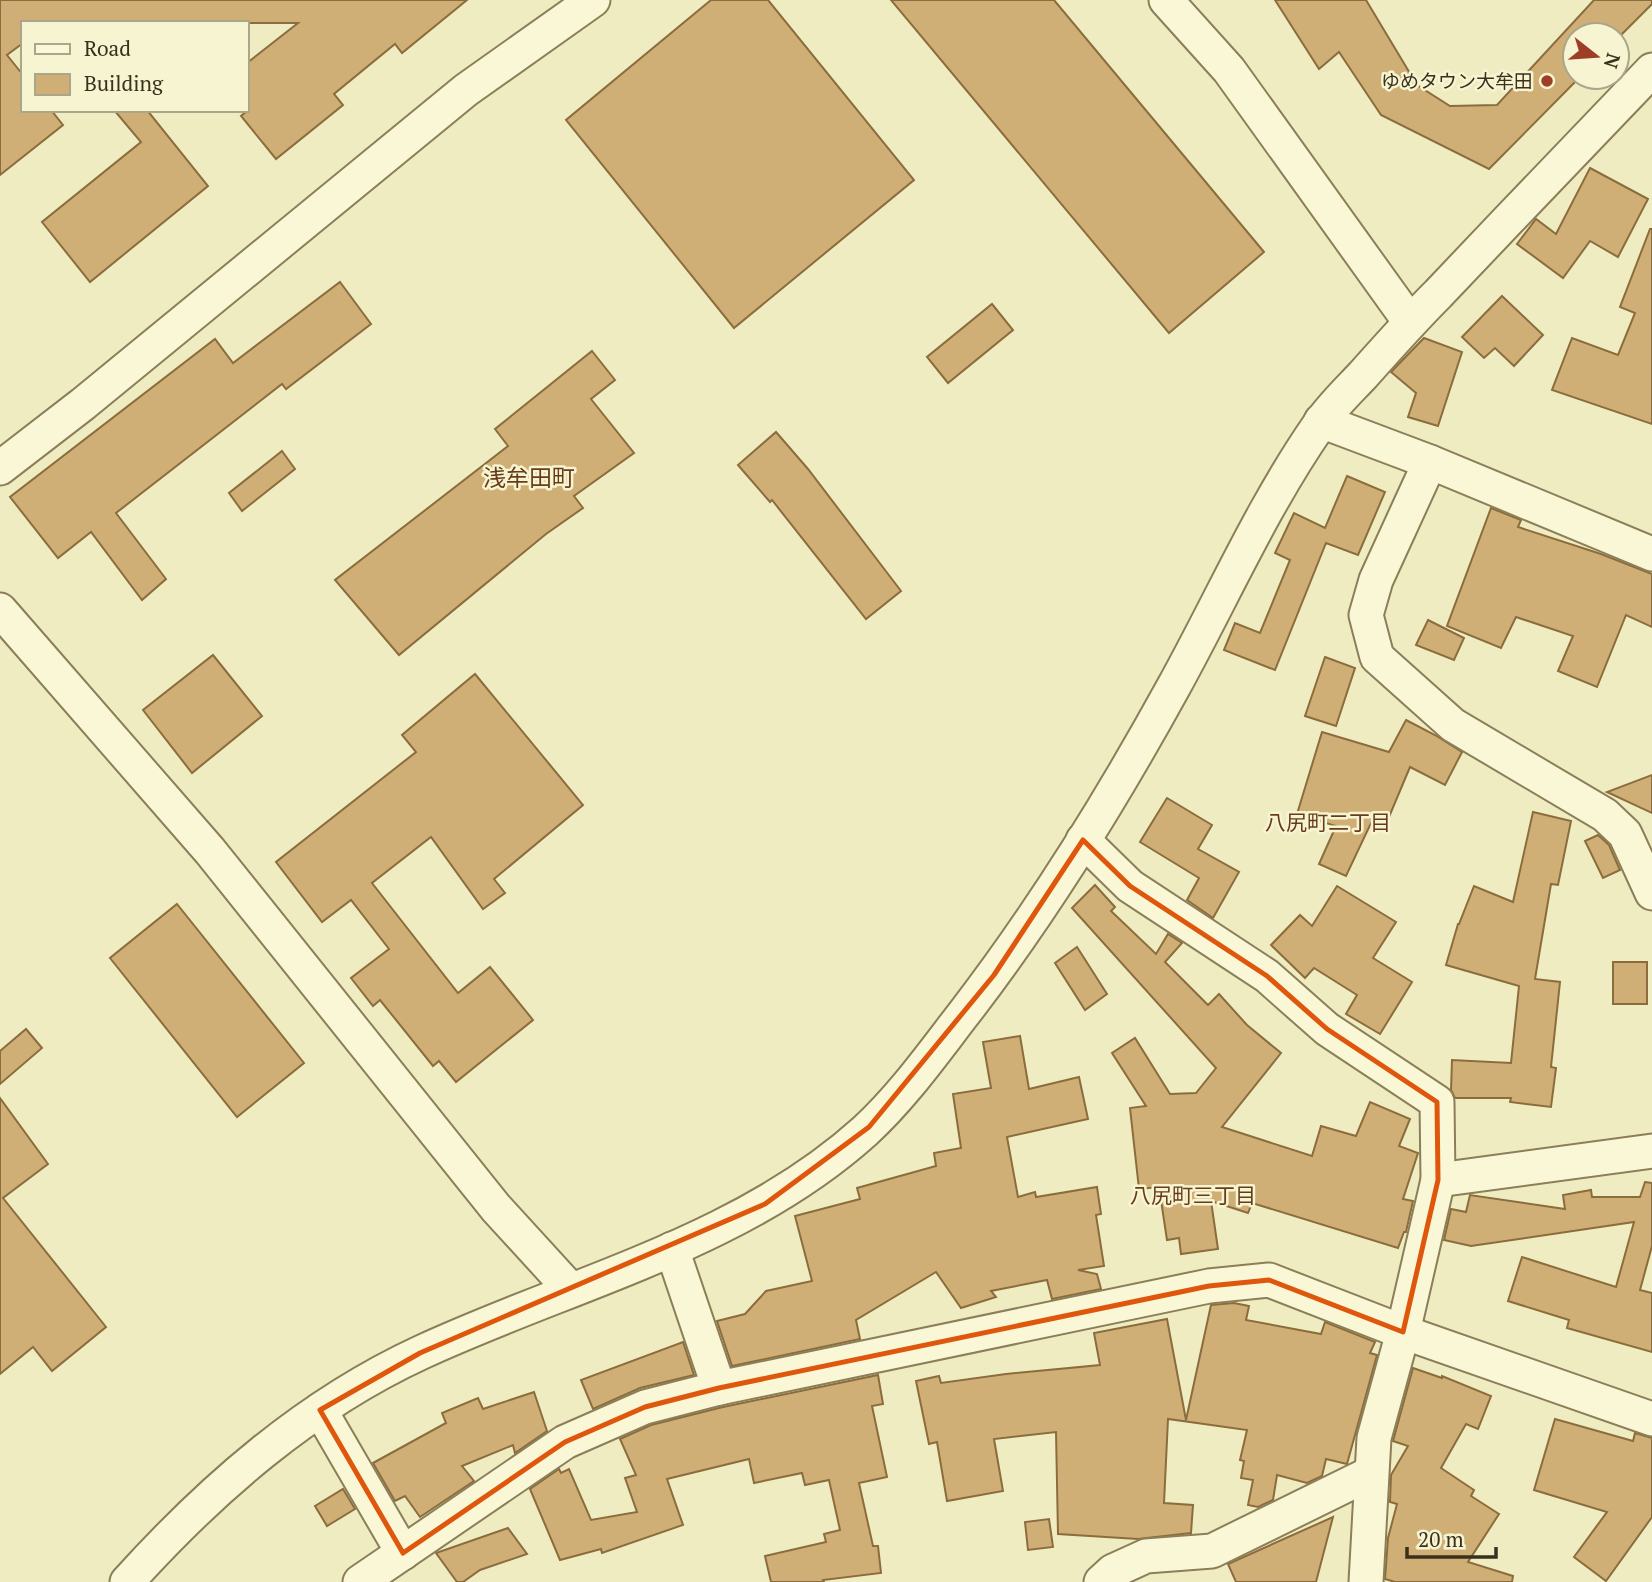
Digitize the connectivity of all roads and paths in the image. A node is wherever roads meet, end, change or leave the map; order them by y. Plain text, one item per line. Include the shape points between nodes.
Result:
1 (593, 0) edge
2 (1166, 0) edge
3 (1652, 69) edge
4 (1410, 323) junction
5 (1321, 421) junction
6 (1430, 462) junction
7 (0, 468) edge
8 (1652, 554) edge
9 (0, 610) edge
10 (1083, 840) junction
11 (1652, 893) edge
12 (1652, 1151) edge
13 (1438, 1180) junction
14 (672, 1249) junction
15 (571, 1290) junction
16 (1403, 1332) junction
17 (719, 1388) junction
18 (320, 1410) junction
19 (1652, 1419) edge
20 (1371, 1473) junction
21 (403, 1553) junction
22 (127, 1582) edge
23 (360, 1582) edge
24 (1101, 1582) edge
25 (1366, 1582) edge

1 - 7 street via 466,90
2 - 4 street via 1229,70
3 - 4 street
4 - 5 street
5 - 6 street
5 - 10 street via 1258,523 1173,687
6 - 8 street
6 - 11 street via 1376,580 1366,615 1377,657 1453,725 1605,815 1625,834
9 - 15 street via 210,850 496,1208
10 - 13 street via 1130,886 1267,976 1327,1029 1437,1102
10 - 14 street via 993,975 869,1127 819,1170 765,1204
12 - 13 street
13 - 16 street
14 - 15 street
14 - 17 street
15 - 18 street via 420,1353
16 - 17 street via 1269,1280 1209,1286
16 - 19 street
16 - 20 street via 1374,1438
17 - 21 street via 645,1407 565,1442
18 - 21 street
18 - 22 street via 273,1442 177,1527
20 - 24 street via 1212,1551 1146,1556 1113,1571
20 - 25 street
21 - 23 street

